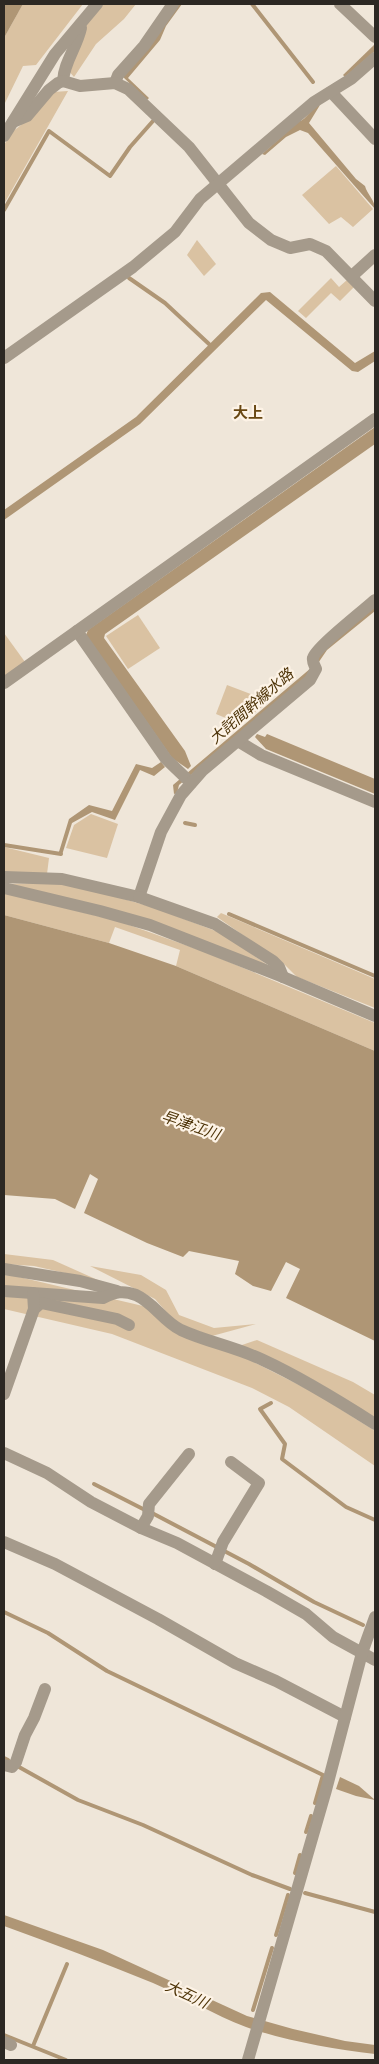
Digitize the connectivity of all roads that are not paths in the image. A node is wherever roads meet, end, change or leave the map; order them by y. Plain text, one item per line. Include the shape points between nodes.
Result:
1 (97, 4) edge
2 (173, 4) edge
3 (340, 4) edge
4 (82, 23) junction
5 (375, 37) edge
6 (375, 58) edge
7 (63, 81) junction
8 (115, 82) junction
9 (331, 92) junction
10 (13, 122) junction
11 (4, 136) edge
12 (375, 139) edge
13 (218, 186) junction
14 (375, 254) edge
15 (352, 276) junction
16 (375, 301) edge
17 (4, 358) edge
18 (375, 419) edge
19 (375, 600) edge
20 (77, 631) junction
21 (4, 683) edge
22 (238, 741) junction
23 (187, 779) junction
24 (375, 802) edge
25 (4, 877) edge
26 (4, 888) edge
27 (139, 897) junction
28 (283, 976) junction
29 (375, 1016) edge
30 (4, 1269) edge
31 (4, 1291) edge
32 (118, 1291) junction
33 (33, 1293) junction
34 (34, 1310) junction
35 (128, 1325) dead end
36 (4, 1394) edge
37 (375, 1424) edge
38 (4, 1453) edge
39 (189, 1454) dead end
40 (231, 1462) dead end
41 (141, 1528) junction
42 (4, 1542) edge
43 (218, 1555) junction
44 (375, 1617) edge
45 (362, 1653) junction
46 (375, 1660) edge
47 (46, 1689) dead end
48 (345, 1717) junction
49 (4, 1765) edge
50 (248, 2060) edge

1 - 4 street
2 - 8 street
3 - 5 street
4 - 7 street via 79,38 64,69
4 - 10 street via 55,54
6 - 9 street
7 - 8 street via 80,86
7 - 10 street via 49,90 27,116
8 - 13 street via 128,89 189,147
9 - 12 street
9 - 13 street via 314,102
10 - 11 street
13 - 15 street via 249,223 271,240 290,248 310,244 319,246
13 - 17 street via 200,199 175,232 132,267
14 - 15 street
15 - 16 street
18 - 20 street
19 - 22 street via 313,655 310,680
20 - 21 street
20 - 23 street via 166,759
22 - 23 street
22 - 24 street via 261,755
23 - 27 street via 161,832
25 - 27 street via 62,879
26 - 28 street via 150,925
27 - 28 street via 215,924 273,962
28 - 29 street
30 - 32 street via 80,1281
31 - 33 street
32 - 33 street via 103,1298
32 - 37 street via 152,1304 167,1321 180,1329 262,1359 303,1380
33 - 34 street
34 - 35 street via 41,1303 117,1319
34 - 36 street
38 - 41 street via 48,1473 91,1502
39 - 41 street via 149,1504
40 - 43 street via 259,1483
41 - 43 street via 177,1544
42 - 48 street via 55,1564 235,1663
43 - 45 street via 306,1614 333,1637
44 - 45 street
45 - 46 street
45 - 48 street
47 - 49 street via 16,1762 12,1767
48 - 50 street

